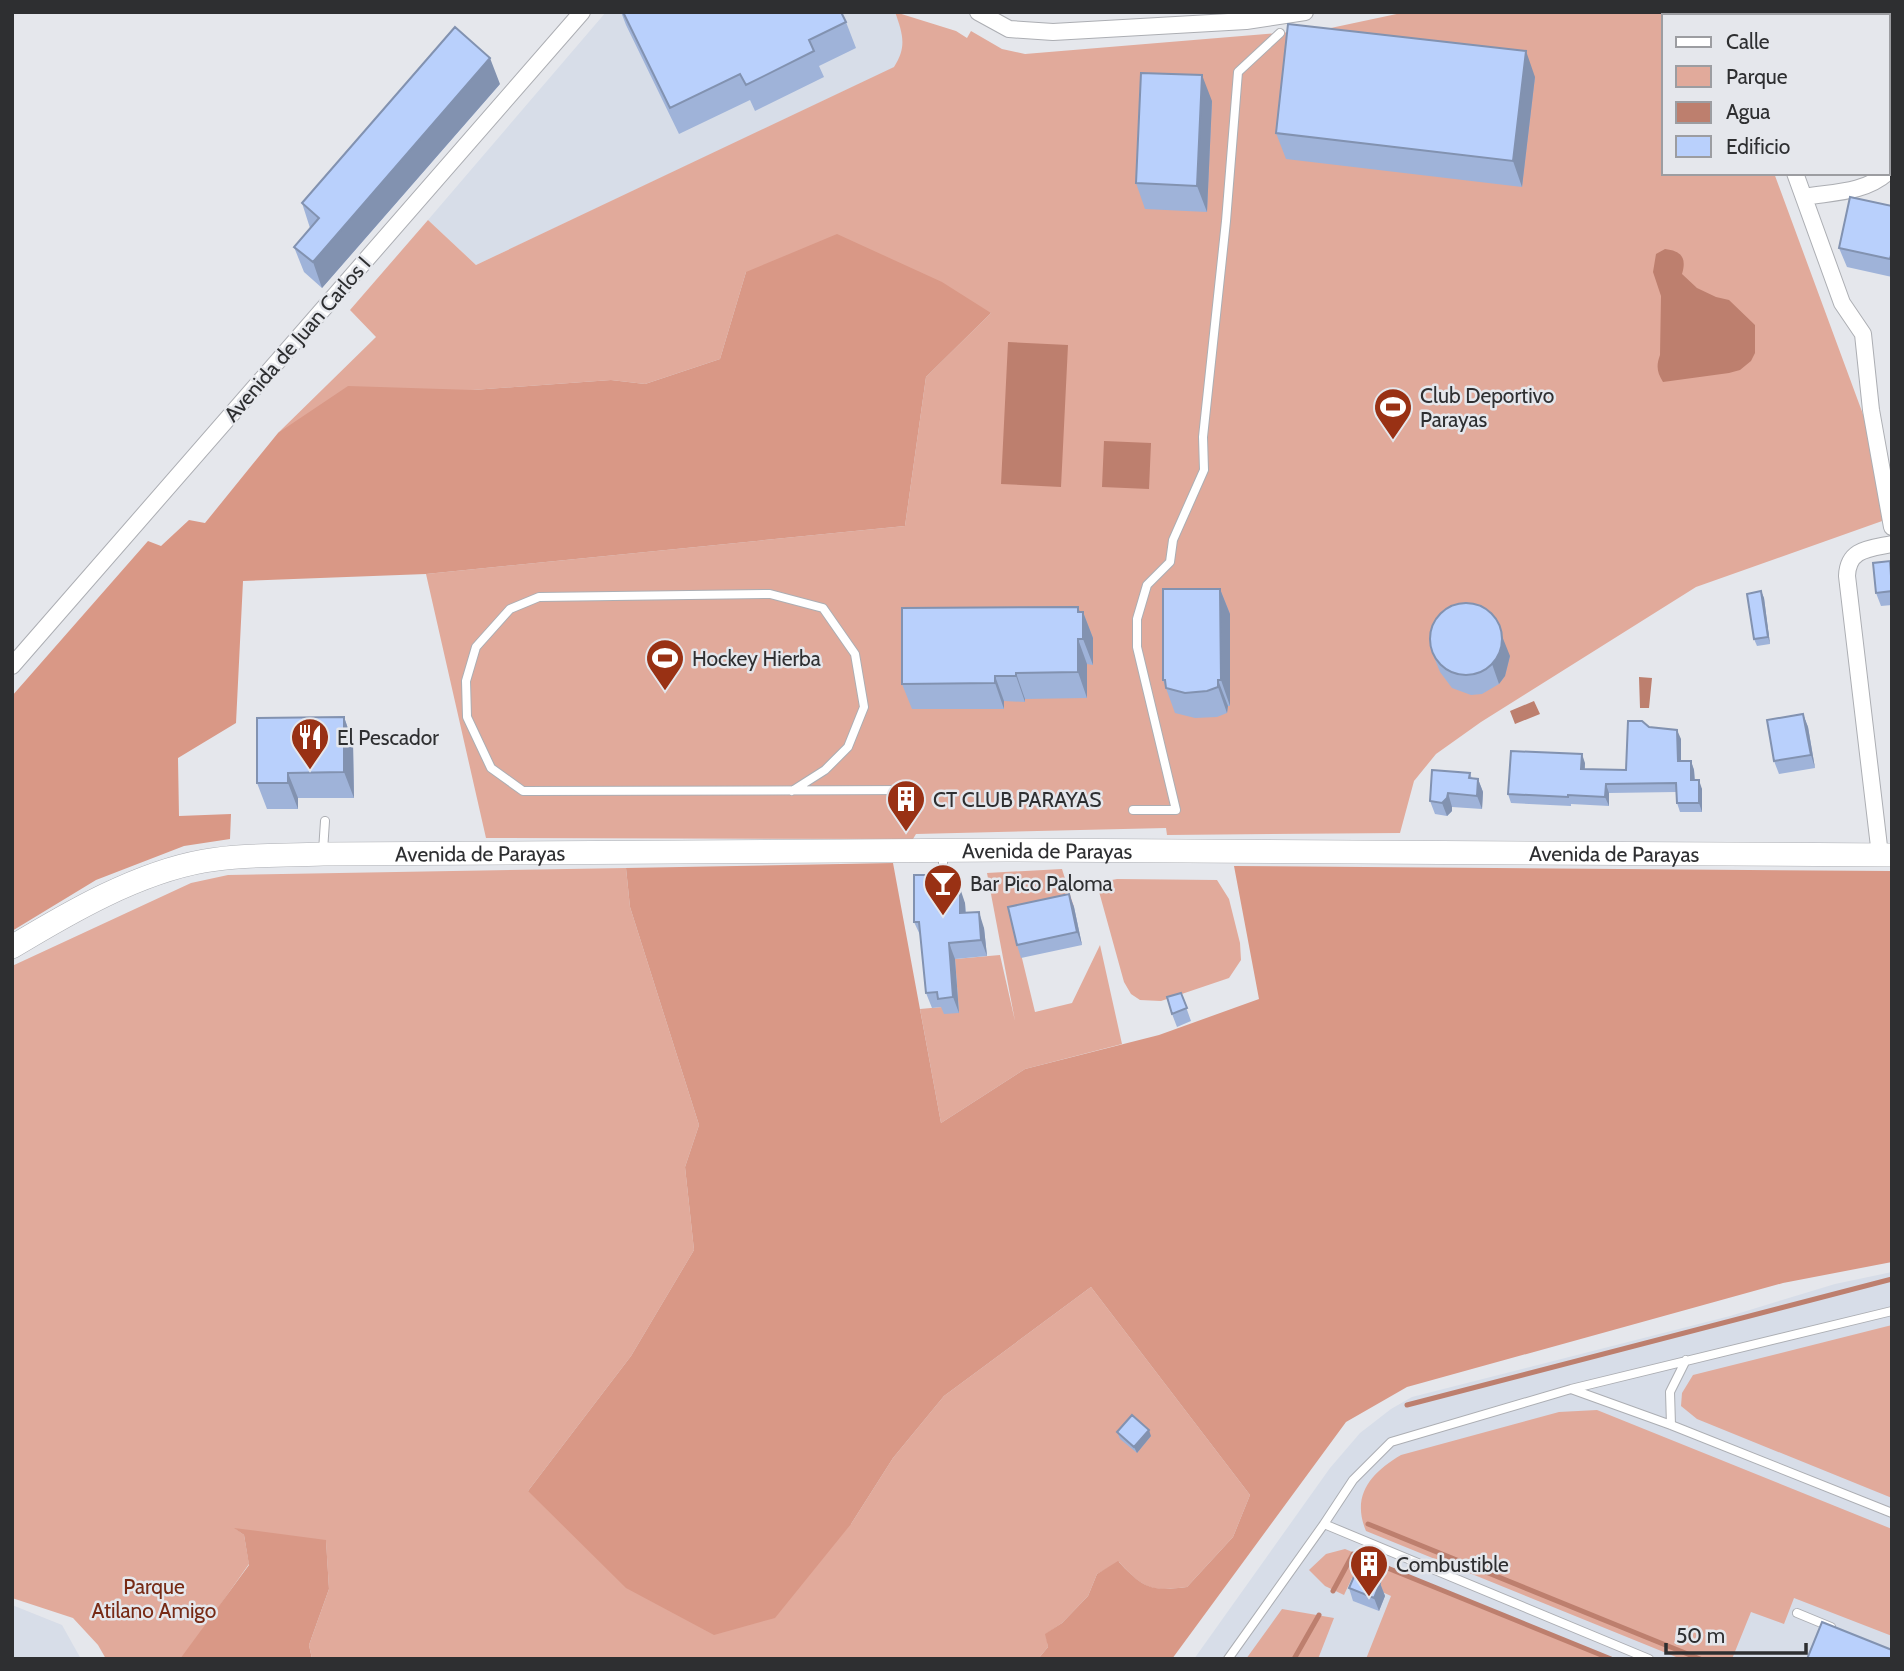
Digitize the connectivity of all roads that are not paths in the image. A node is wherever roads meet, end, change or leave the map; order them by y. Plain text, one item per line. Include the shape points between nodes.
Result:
1 (582, 12) edge
2 (978, 12) edge
3 (1306, 12) edge
4 (1280, 33) dead end
5 (1797, 175) edge
6 (1886, 175) edge
7 (1804, 197) junction
8 (1892, 527) edge
9 (1892, 544) edge
10 (12, 666) edge
11 (912, 790) dead end
12 (792, 791) junction
13 (1133, 810) dead end
14 (325, 821) dead end
15 (943, 851) junction
16 (323, 854) junction
17 (1886, 855) edge
18 (943, 876) edge
19 (12, 947) edge
20 (1892, 1311) edge
21 (1686, 1360) junction
22 (1571, 1389) junction
23 (1671, 1425) junction
24 (1892, 1513) edge
25 (1324, 1524) junction
26 (1797, 1613) dead end
27 (1844, 1632) edge
28 (1228, 1659) edge
29 (1649, 1659) edge

1 - 10 street, Avenida de Juan Carlos I
2 - 3 street via 1009,29 1052,32 1246,21
4 - 13 lane via 1238,72 1203,437 1204,470 1173,540 1170,562 1147,584 1137,619 1137,647 1176,810
5 - 7 street
6 - 7 street via 1857,190
7 - 8 street via 1842,303 1863,334
9 - 17 street via 1854,555 1847,576
11 - 12 lane
12 - 12 lane via 523,791 491,768 467,718 466,681 476,647 510,609 538,597 770,594 823,608 855,654 864,707 848,747 825,770
14 - 16 lane
15 - 16 street, Avenida de Parayas
15 - 17 street, Avenida de Parayas
15 - 18 lane
16 - 19 street, Avenida de Parayas via 204,861 176,869 75,909
20 - 21 lane
21 - 22 lane
21 - 23 lane via 1670,1392
22 - 23 lane
22 - 25 lane via 1391,1442 1353,1480
23 - 24 lane
25 - 28 lane
25 - 29 lane
26 - 27 lane

